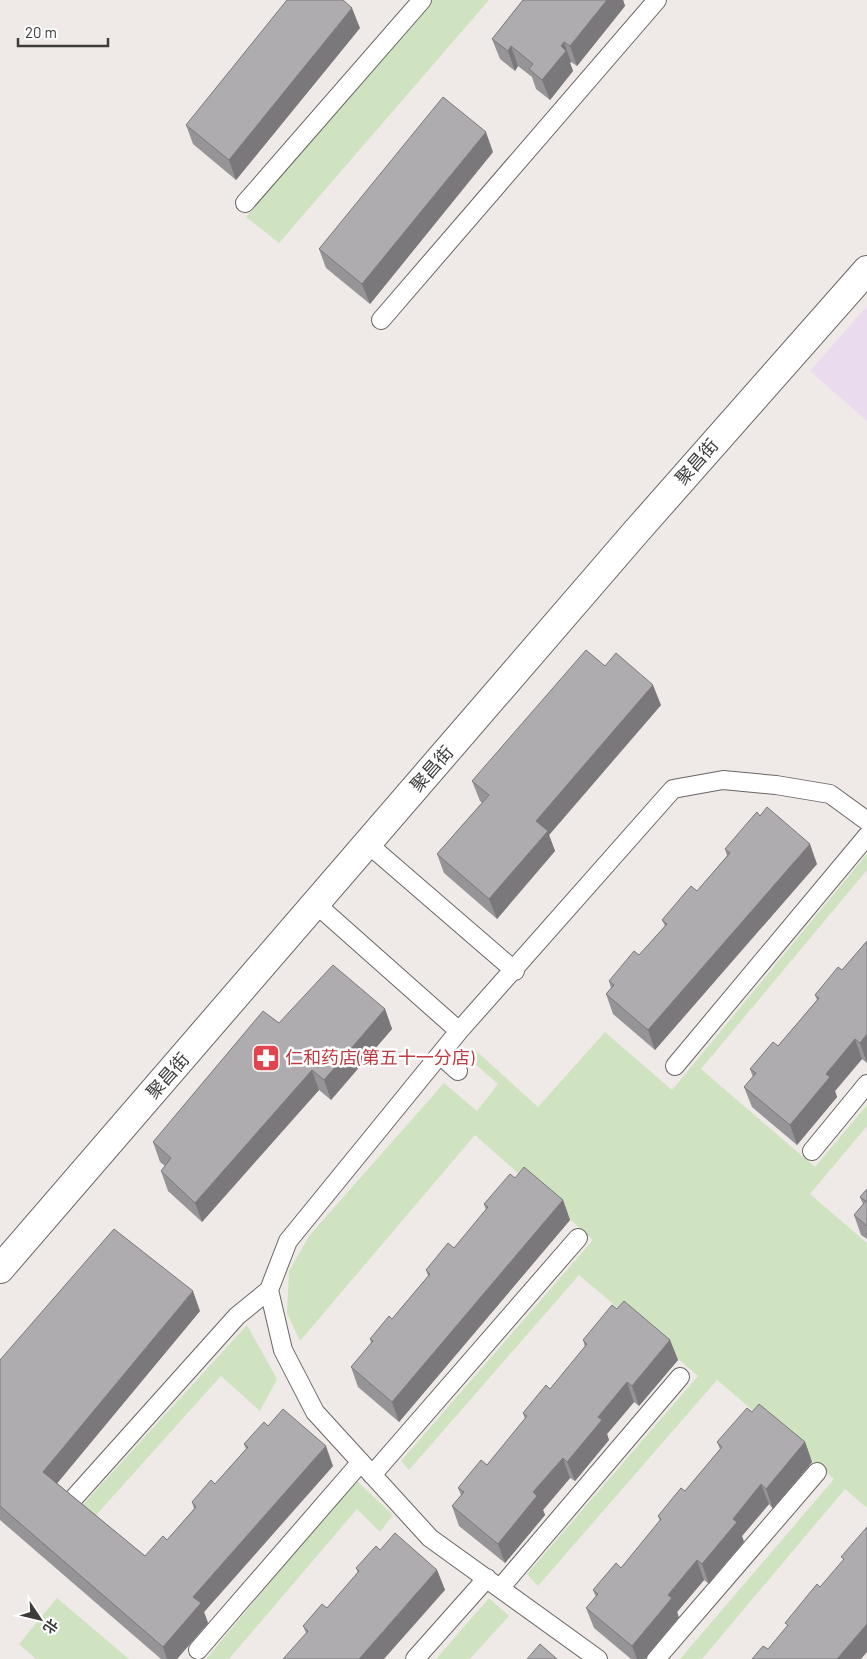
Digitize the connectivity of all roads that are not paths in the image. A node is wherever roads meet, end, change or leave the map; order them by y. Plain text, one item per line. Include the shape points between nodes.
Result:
1 (422, 0) edge
2 (657, 0) edge
3 (245, 203) dead end
4 (867, 270) edge
5 (380, 320) dead end
6 (867, 820) edge
7 (867, 836) edge
8 (368, 844) junction
9 (317, 905) junction
10 (515, 971) junction
11 (459, 1031) junction
12 (440, 1055) junction
13 (675, 1066) dead end
14 (458, 1071) dead end
15 (867, 1084) edge
16 (812, 1151) dead end
17 (578, 1238) dead end
18 (0, 1269) edge
19 (269, 1290) junction
20 (680, 1377) dead end
21 (367, 1469) junction
22 (816, 1472) dead end
23 (74, 1499) edge
24 (494, 1582) junction
25 (198, 1650) dead end
26 (415, 1659) edge
27 (598, 1659) edge
28 (656, 1659) edge

1 - 3 lane
2 - 5 lane
4 - 8 street, 聚昌街
6 - 10 lane via 830,794 794,788 724,780 673,789
7 - 13 lane
8 - 9 street, 聚昌街
8 - 10 lane
9 - 11 lane
9 - 18 street, 聚昌街
10 - 11 lane
11 - 12 lane
12 - 14 lane
12 - 19 lane via 288,1241
15 - 16 lane
17 - 21 lane
19 - 21 lane via 283,1350 315,1412
19 - 23 lane via 236,1316
20 - 24 lane
21 - 24 lane via 430,1538
21 - 25 lane
22 - 28 lane
24 - 26 lane
24 - 27 lane

